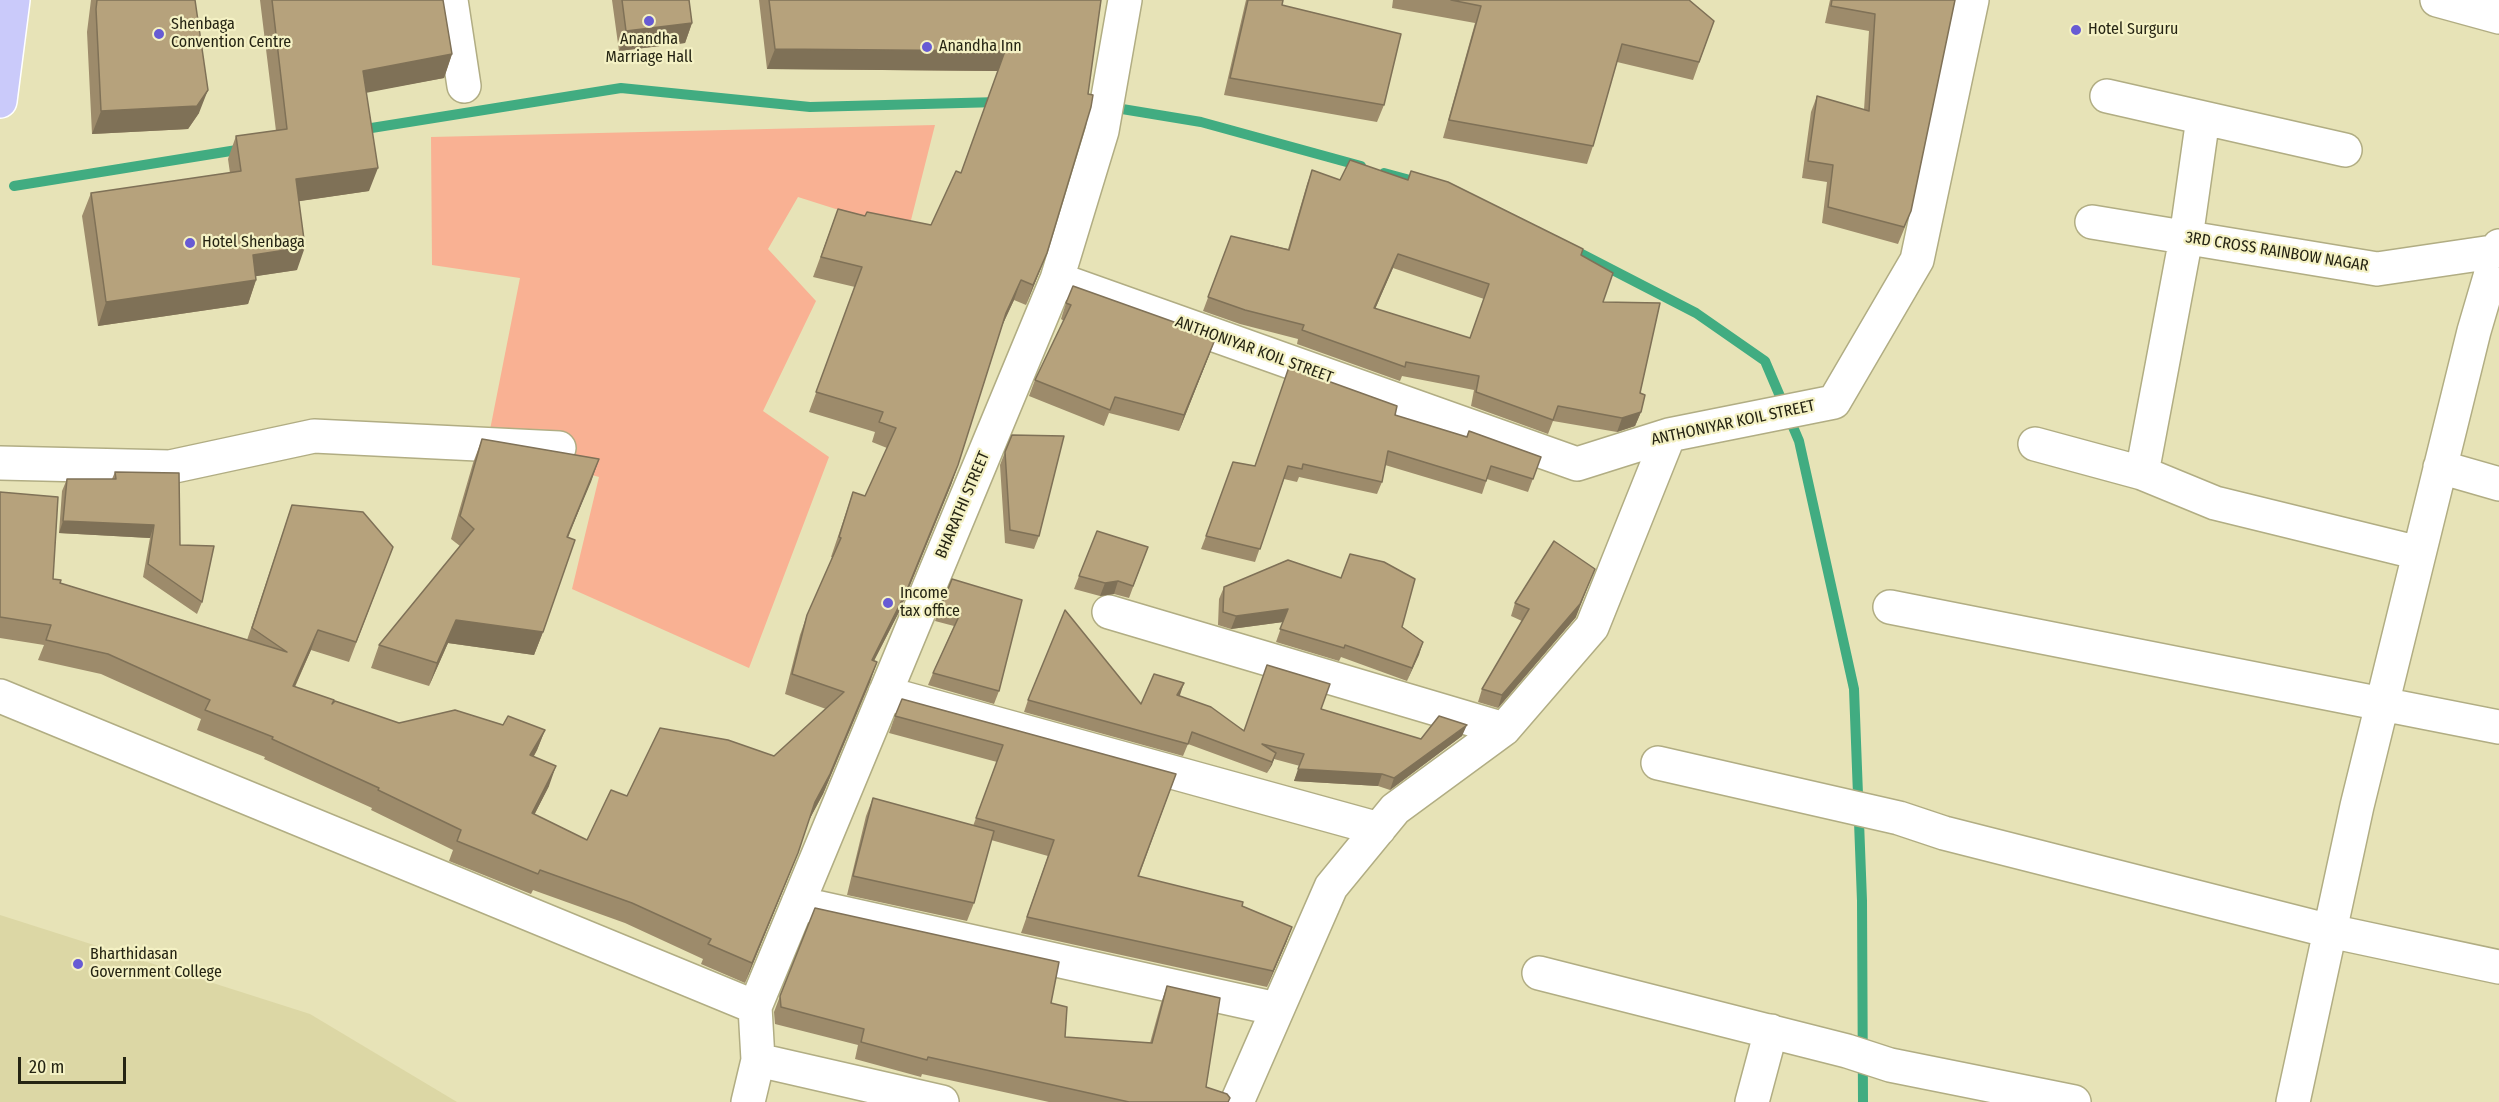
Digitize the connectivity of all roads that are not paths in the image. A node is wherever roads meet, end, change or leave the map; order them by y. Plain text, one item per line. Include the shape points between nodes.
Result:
1 (13, 0) edge
2 (451, 0) edge
3 (1125, 0) edge
4 (1972, 0) edge
5 (2437, 0) edge
6 (2499, 17) edge
7 (464, 86) dead end
8 (2107, 96) dead end
9 (0, 101) edge
10 (2202, 118) junction
11 (2345, 150) dead end
12 (2092, 222) dead end
13 (2186, 238) junction
14 (2499, 249) edge
15 (1057, 279) junction
16 (1669, 435) junction
17 (2036, 444) dead end
18 (559, 448) dead end
19 (0, 463) edge
20 (2440, 467) junction
21 (2142, 473) junction
22 (2499, 484) edge
23 (2419, 553) junction
24 (1890, 607) dead end
25 (1108, 612) dead end
26 (885, 693) junction
27 (0, 696) edge
28 (2383, 703) junction
29 (2499, 727) edge
30 (1504, 729) junction
31 (1658, 763) dead end
32 (1378, 829) junction
33 (798, 903) junction
34 (2330, 931) junction
35 (2499, 967) edge
36 (1539, 973) dead end
37 (755, 1007) junction
38 (1277, 1009) junction
39 (1771, 1031) junction
40 (758, 1060) junction
41 (748, 1102) edge
42 (942, 1102) edge
43 (1237, 1102) edge
44 (1752, 1102) edge
45 (2074, 1102) edge
46 (2293, 1102) edge

1 - 9 main road
2 - 7 street
3 - 15 street, BHARATHI STREET via 1102,131
4 - 16 street, ANTHONIYAR KOIL STREET via 1917,260 1834,402
5 - 6 street
8 - 10 street
10 - 11 street
10 - 13 street
12 - 13 street, 3RD CROSS RAINBOW NAGAR
13 - 14 street, 3RD CROSS RAINBOW NAGAR via 2378,268
13 - 21 street
14 - 20 street
15 - 16 street, ANTHONIYAR KOIL STREET via 1576,464
15 - 26 street, BHARATHI STREET
16 - 30 street via 1592,627
17 - 21 street
18 - 19 street via 314,436 170,467
20 - 22 street
20 - 23 street
21 - 23 street via 2215,502
23 - 28 street
24 - 28 street
25 - 30 street
26 - 32 street
26 - 33 street, BHARATHI STREET
27 - 37 street
28 - 29 street
28 - 34 street
30 - 32 street via 1395,809
31 - 34 street via 1899,818 1944,833
32 - 38 street via 1331,887
33 - 37 street, BHARATHI STREET
33 - 38 street
34 - 35 street
34 - 46 street
36 - 39 street
37 - 40 street
38 - 43 street
39 - 44 street
39 - 45 street via 1890,1065
40 - 41 street
40 - 42 street

